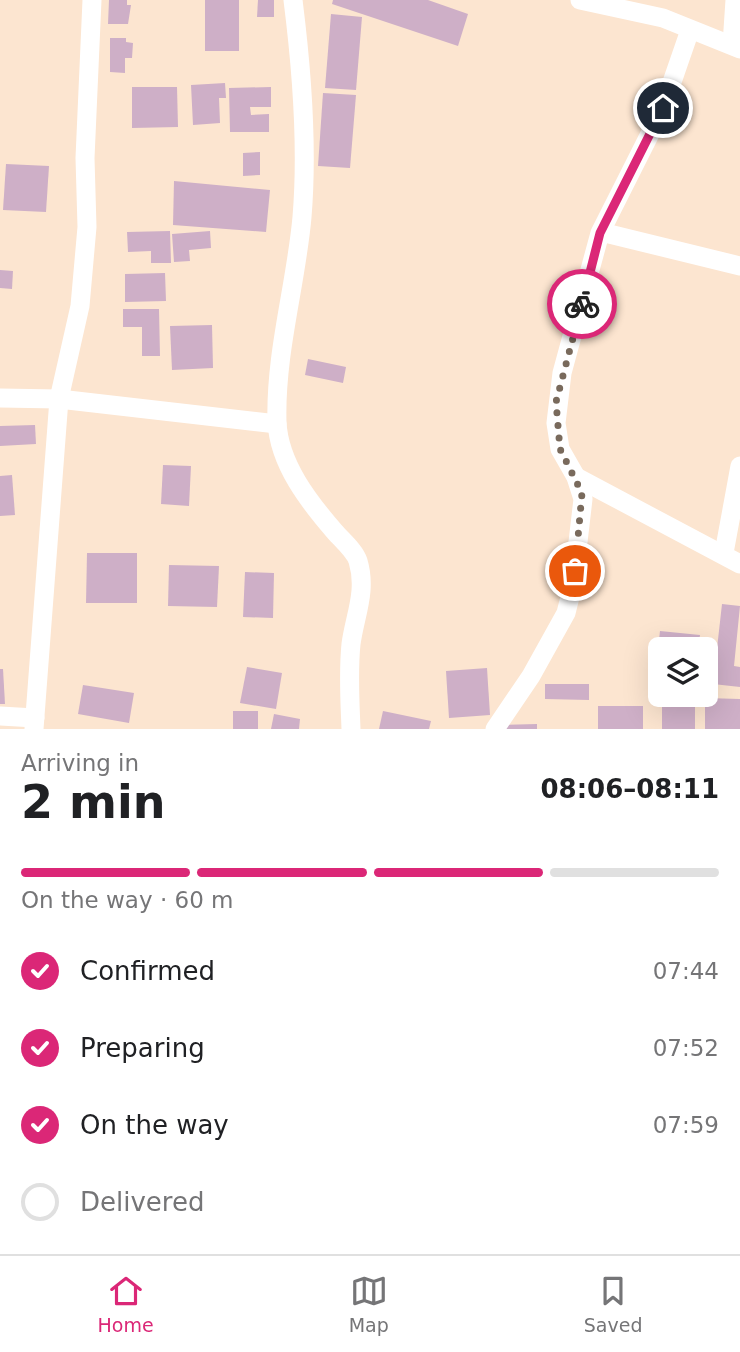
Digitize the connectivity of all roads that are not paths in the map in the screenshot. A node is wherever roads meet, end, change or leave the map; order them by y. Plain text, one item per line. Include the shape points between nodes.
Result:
1 (92, 0) edge
2 (293, 0) edge
3 (580, 0) edge
4 (735, 0) edge
5 (691, 30) junction
6 (736, 47) edge
7 (601, 232) junction
8 (740, 266) edge
9 (0, 398) edge
10 (59, 399) junction
11 (277, 424) junction
12 (740, 466) edge
13 (576, 477) junction
14 (732, 559) edge
15 (0, 716) edge
16 (35, 724) edge
17 (352, 729) edge
18 (495, 729) edge

1 - 10 street via 86,116 88,227 80,306
2 - 11 street via 304,175
3 - 5 street
4 - 6 street
5 - 6 street
5 - 7 street via 663,108
7 - 8 street
7 - 13 street via 556,402 560,449
9 - 10 street
10 - 11 street
10 - 16 street
11 - 17 street via 286,457 308,501 357,558 361,601 349,682
12 - 14 street
13 - 14 street
13 - 18 street via 583,499 566,613
15 - 16 street

